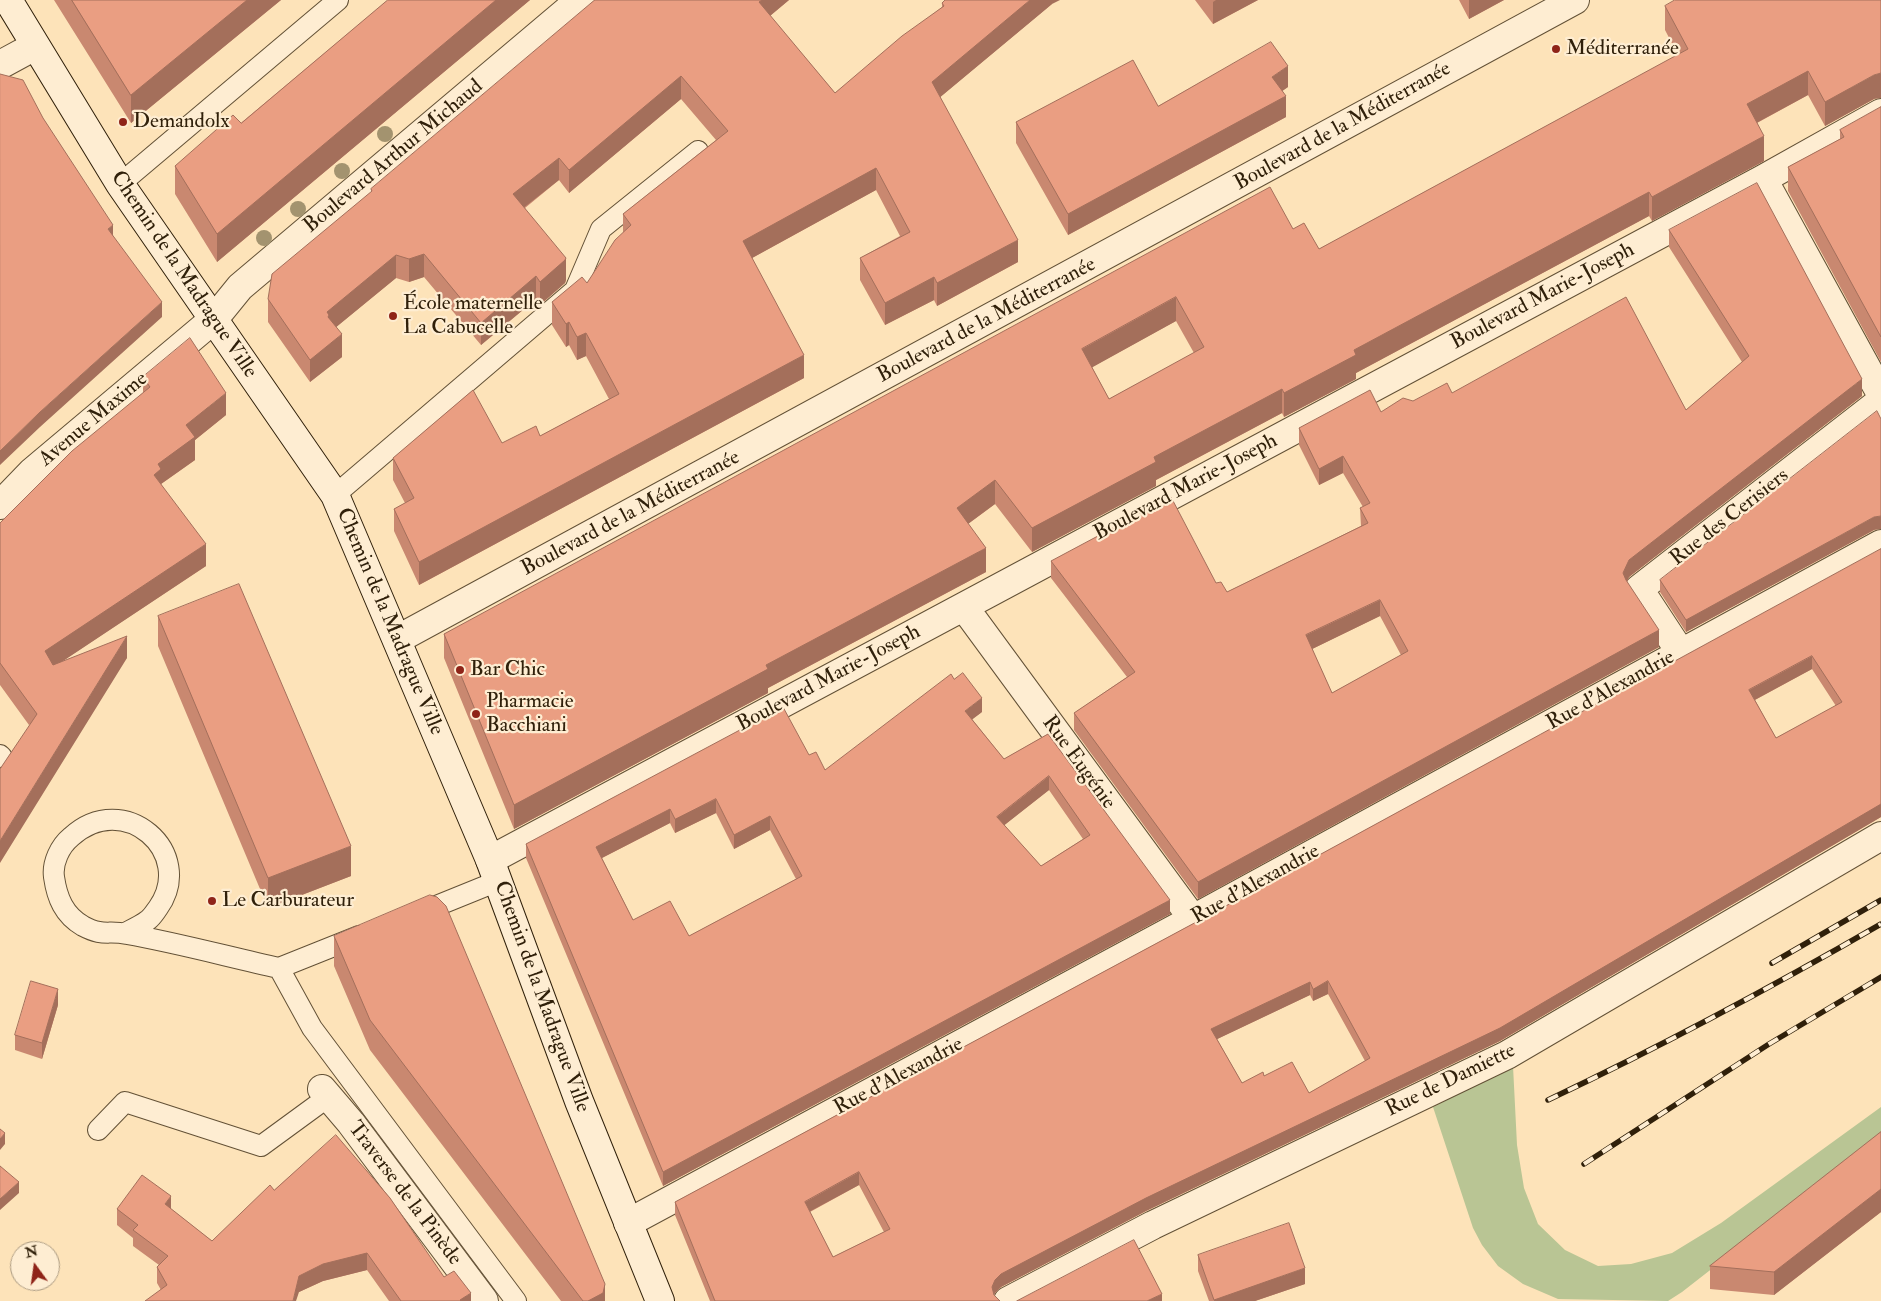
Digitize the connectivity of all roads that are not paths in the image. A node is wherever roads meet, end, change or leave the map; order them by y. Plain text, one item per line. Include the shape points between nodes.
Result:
1 (8, 0) edge
2 (338, 0) edge
3 (580, 0) edge
4 (1572, 1) edge
5 (36, 46) junction
6 (0, 65) edge
7 (1881, 114) edge
8 (698, 151) dead end
9 (1763, 179) junction
10 (120, 184) junction
11 (214, 319) junction
12 (1881, 394) edge
13 (1881, 401) edge
14 (335, 495) junction
15 (0, 505) edge
16 (1881, 544) edge
17 (964, 608) junction
18 (398, 639) junction
19 (1681, 653) junction
20 (1881, 836) edge
21 (494, 870) junction
22 (1194, 919) junction
23 (400, 920) edge
24 (381, 928) edge
25 (125, 933) junction
26 (279, 968) junction
27 (325, 1093) joint
28 (98, 1130) dead end
29 (628, 1223) junction
30 (484, 1301) edge
31 (516, 1301) edge
32 (660, 1301) edge
33 (1008, 1301) edge

1 - 5 street, Chemin de la Madrague Ville
2 - 10 lane
3 - 11 street, Boulevard Arthur Michaud via 240,286
4 - 18 street, Boulevard de la Méditerranée
5 - 6 street
5 - 10 street, Chemin de la Madrague Ville
7 - 9 street, Boulevard Marie-Joseph
8 - 14 lane via 601,229 575,290
9 - 12 street
9 - 17 street, Boulevard Marie-Joseph
10 - 11 street, Chemin de la Madrague Ville
11 - 14 street, Chemin de la Madrague Ville
11 - 15 street, Avenue Maxime via 32,472
13 - 19 street, Rue des Cerisiers via 1639,589
14 - 18 street, Chemin de la Madrague Ville
16 - 19 street, Rue d'Alexandrie
17 - 21 street, Boulevard Marie-Joseph
17 - 22 street, Rue Eugénie
18 - 21 street, Chemin de la Madrague Ville
19 - 22 street, Rue d'Alexandrie
20 - 33 street, Rue de Damiette via 1507,1055 1153,1226
21 - 23 lane
21 - 29 street, Chemin de la Madrague Ville via 579,1101
22 - 29 street, Rue d'Alexandrie
24 - 26 lane
25 - 25 lane via 150,920 166,897 169,869 159,843 138,824 110,818 83,825 63,844 53,870 56,898 73,920 89,929 98,933
25 - 26 lane
26 - 31 lane via 312,1028
27 - 28 lane via 261,1146 125,1102
27 - 30 street, Traverse de la Pinède
29 - 32 street, Chemin de la Madrague Ville

